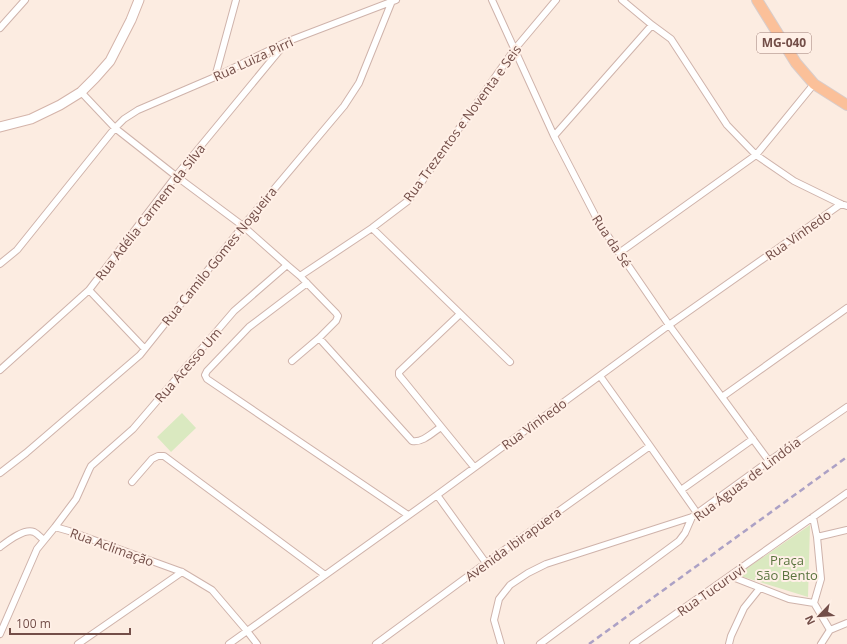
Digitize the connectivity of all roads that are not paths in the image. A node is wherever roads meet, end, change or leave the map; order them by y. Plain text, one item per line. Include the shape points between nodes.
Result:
1 (25, 0) edge
2 (137, 0) edge
3 (236, 0) edge
4 (393, 0) edge
5 (492, 0) edge
6 (556, 0) edge
7 (622, 0) edge
8 (757, 0) edge
9 (652, 25) junction
10 (0, 28) edge
11 (286, 42) junction
12 (514, 50) junction
13 (215, 77) junction
14 (814, 84) junction
15 (81, 92) junction
16 (847, 105) edge
17 (0, 127) edge
18 (115, 128) junction
19 (554, 136) junction
20 (756, 155) junction
21 (176, 176) junction
22 (844, 205) edge
23 (242, 226) junction
24 (372, 228) junction
25 (619, 253) junction
26 (0, 264) edge
27 (287, 265) junction
28 (300, 276) junction
29 (307, 283) junction
30 (89, 290) junction
31 (847, 308) edge
32 (460, 314) junction
33 (669, 325) junction
34 (319, 338) junction
35 (144, 348) junction
36 (292, 361) dead end
37 (510, 362) dead end
38 (3, 363) edge
39 (0, 370) edge
40 (600, 376) junction
41 (722, 397) junction
42 (847, 407) edge
43 (442, 426) junction
44 (753, 439) junction
45 (650, 446) junction
46 (769, 461) junction
47 (474, 467) junction
48 (0, 473) edge
49 (132, 482) dead end
50 (681, 490) junction
51 (847, 493) edge
52 (437, 495) junction
53 (408, 515) junction
54 (695, 515) junction
55 (813, 517) junction
56 (55, 527) junction
57 (847, 530) edge
58 (817, 538) junction
59 (44, 540) junction
60 (0, 547) edge
61 (486, 564) junction
62 (182, 572) junction
63 (325, 575) junction
64 (730, 576) junction
65 (760, 588) junction
66 (814, 603) junction
67 (847, 623) edge
68 (830, 630) junction
69 (248, 631) junction
70 (0, 634) edge
71 (78, 644) edge
72 (229, 644) edge
73 (257, 644) edge
74 (376, 644) edge
75 (501, 644) edge
76 (540, 644) edge
77 (634, 644) edge
78 (729, 644) edge
79 (821, 644) edge

1 - 10 street
2 - 15 street via 131,20 110,61
3 - 13 street
4 - 11 street, Rua Luiza Pirri
4 - 23 street, Rua Camilo Gomes Nogueira via 359,83 344,106
5 - 12 street, Rua da Sé
6 - 12 street, Rua Trezentos e Noventa e Seis
7 - 9 street
8 - 14 main road, MG-040 via 796,62
9 - 19 street
9 - 20 street via 671,39 727,125
11 - 13 street, Rua Luiza Pirri
11 - 21 street, Rua Adélia Carmem da Silva
12 - 19 street, Rua da Sé
12 - 24 street, Rua Trezentos e Noventa e Seis via 409,200
13 - 18 street, Rua Luiza Pirri via 138,110
14 - 16 main road, MG-040
14 - 20 street
15 - 17 street via 30,119
15 - 18 street
18 - 21 street
18 - 26 street, Rua Luiza Pirri via 17,250
19 - 25 street, Rua da Sé via 599,224
20 - 22 street via 794,181
20 - 25 street
21 - 23 street
21 - 30 street, Rua Adélia Carmem da Silva
22 - 33 street, Rua Vinhedo
23 - 27 street
23 - 35 street, Rua Camilo Gomes Nogueira
24 - 28 street, Rua Trezentos e Noventa e Seis
24 - 32 street
25 - 33 street, Rua da Sé
27 - 28 street
27 - 56 street, Rua Acesso Um via 234,311 133,429 91,466 76,499
28 - 29 street
29 - 34 street via 338,316
29 - 53 street via 249,327 205,375 207,379
30 - 35 street
30 - 38 street, Rua Adélia Carmem da Silva
31 - 41 street
32 - 37 street
32 - 43 street via 399,372
33 - 40 street, Rua Vinhedo
33 - 41 street, Rua da Sé
34 - 36 street
34 - 43 street via 412,442 421,441
35 - 48 street, Rua Camilo Gomes Nogueira via 140,355
38 - 39 street, Rua Adélia Carmem da Silva
40 - 45 street
40 - 47 street, Rua Vinhedo
41 - 44 street, Rua da Sé
42 - 46 street, Rua Águas de Lindóia
43 - 47 street
44 - 46 street, Rua da Sé
44 - 50 street
45 - 50 street
45 - 61 street, Avenida Ibirapuera
46 - 54 street, Rua Águas de Lindóia
47 - 52 street, Rua Vinhedo
49 - 63 street via 152,459 164,456
50 - 54 street
51 - 55 street, Rua Tucuruvi
52 - 53 street, Rua Vinhedo
52 - 61 street
53 - 63 street, Rua Vinhedo
54 - 75 street via 546,564 528,573 510,585 499,599 494,620
54 - 76 street, Rua Águas de Lindóia via 679,541
55 - 58 street
55 - 64 street, Rua Tucuruvi
56 - 59 street, Rua Aclimação
56 - 62 street, Rua Aclimação
57 - 58 street
58 - 66 street via 820,579
59 - 60 street via 34,532 28,531 18,534
59 - 70 street, Rua Aclimação via 37,549
61 - 74 street, Avenida Ibirapuera
62 - 69 street, Rua Aclimação via 212,590
62 - 71 street
63 - 69 street, Rua Vinhedo
64 - 65 street
64 - 77 street, Rua Tucuruvi
65 - 66 street via 789,599
65 - 78 street via 744,608
66 - 68 street
67 - 68 street
68 - 79 street
69 - 72 street, Rua Vinhedo
69 - 73 street, Rua Aclimação

